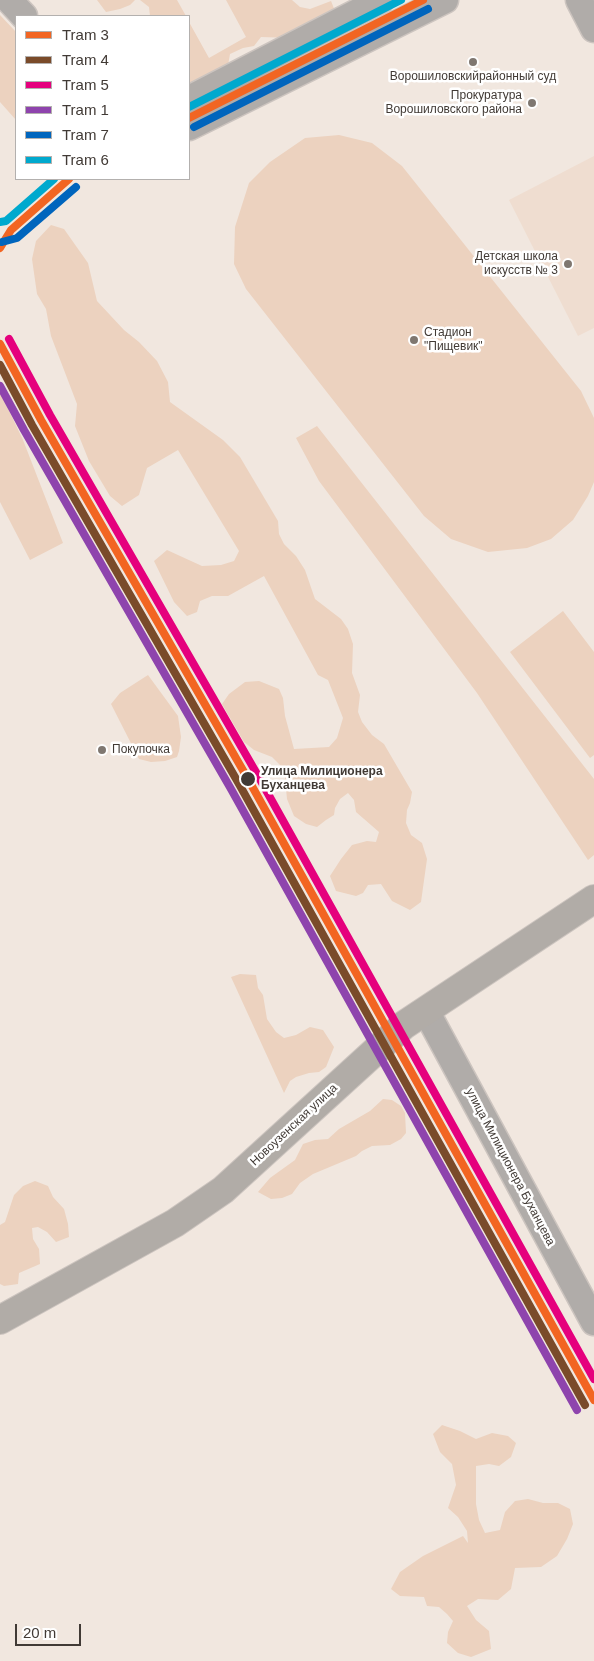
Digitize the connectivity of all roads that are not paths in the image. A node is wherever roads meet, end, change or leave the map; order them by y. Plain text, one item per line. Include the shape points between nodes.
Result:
1 (9, 0) edge
2 (381, 0) edge
3 (445, 0) edge
4 (579, 0) edge
5 (23, 15) edge
6 (594, 29) edge
7 (190, 98) edge
8 (190, 127) edge
9 (585, 905) edge
10 (426, 1011) junction
11 (0, 1320) edge
12 (594, 1322) edge

1 - 5 street
2 - 7 street
3 - 8 street
4 - 6 street
9 - 10 street, Новоузенская улица
10 - 11 street, Новоузенская улица via 373,1052 223,1190 175,1223
10 - 12 street, улица Милиционера Буханцева

